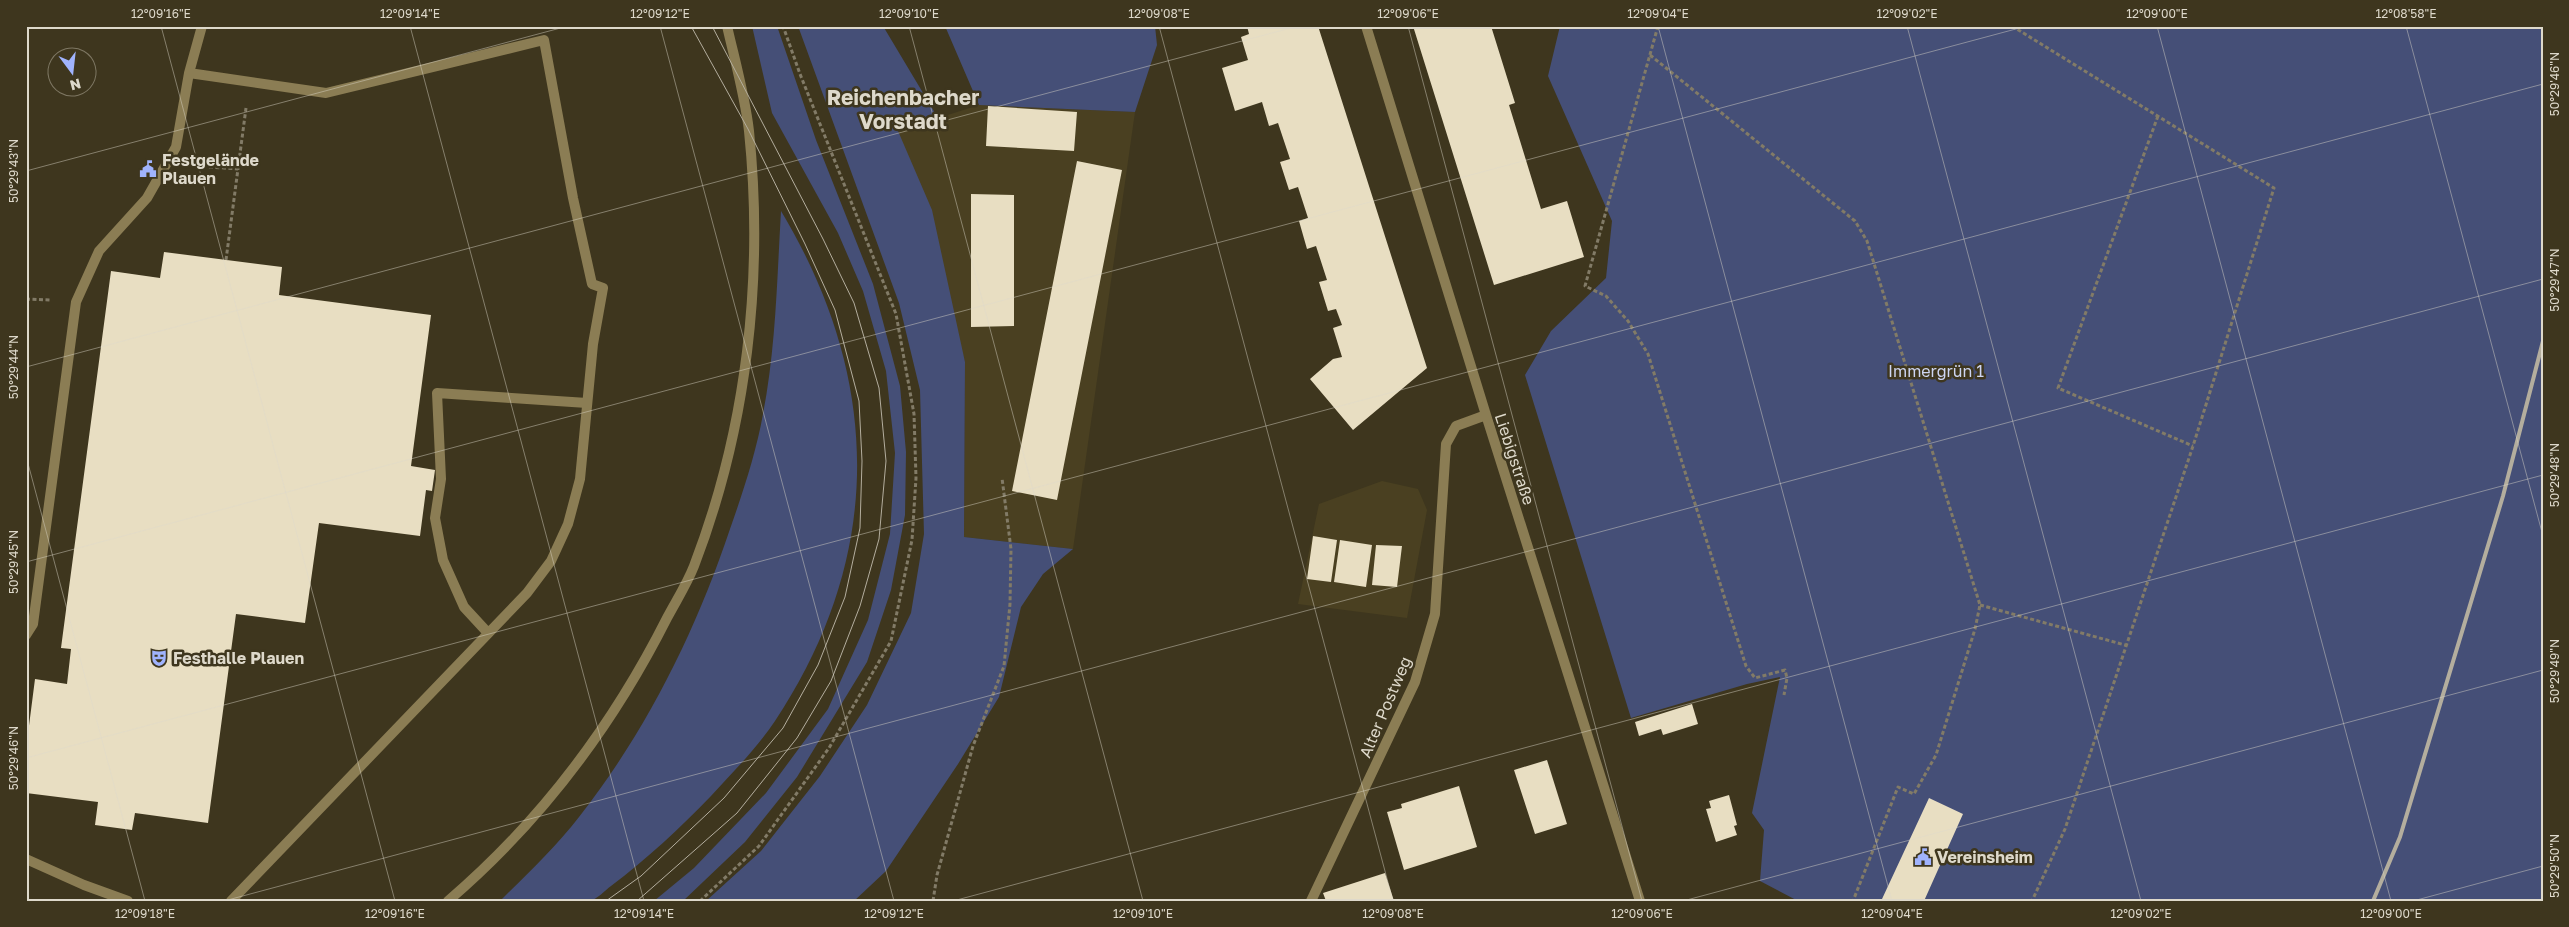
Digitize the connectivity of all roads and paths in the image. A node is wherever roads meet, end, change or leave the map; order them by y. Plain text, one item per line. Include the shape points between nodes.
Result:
1 (202, 26) edge
2 (726, 26) edge
3 (783, 26) edge
4 (1366, 26) edge
5 (1658, 26) edge
6 (2012, 26) edge
7 (1650, 55) junction
8 (189, 73) junction
9 (249, 82) junction
10 (2158, 116) junction
11 (192, 166) dead end
12 (238, 169) junction
13 (226, 260) dead end
14 (587, 403) junction
15 (1486, 415) junction
16 (2193, 446) junction
17 (1002, 478) dead end
18 (1980, 605) junction
19 (488, 634) junction
20 (26, 635) edge
21 (2125, 645) junction
22 (1784, 696) dead end
23 (26, 859) edge
24 (128, 901) edge
25 (231, 901) edge
26 (448, 901) edge
27 (700, 901) edge
28 (933, 901) edge
29 (1311, 901) edge
30 (1640, 901) edge
31 (1853, 901) edge
32 (2032, 901) edge

1 - 8 street
2 - 26 street via 748,129 755,230 749,340 732,442 696,558 645,662 581,759 524,827
3 - 27 path via 896,314 914,414 916,478 912,540 890,641 829,748 760,846
4 - 15 street, Liebigstraße
5 - 7 path
6 - 10 path
7 - 18 path via 1855,222 1866,241
7 - 22 path via 1585,286 1606,296 1628,321 1648,354 1746,666 1755,678 1785,670
8 - 9 street
8 - 20 street via 176,147 147,198 99,251 76,302 33,624
9 - 12 path
9 - 14 street via 326,93 544,40 592,284 603,288
10 - 16 path via 2274,188
10 - 16 path via 2058,388
11 - 12 path
12 - 13 path
14 - 19 street via 580,479 568,524 555,553 527,593
14 - 19 street via 437,393 440,479 435,518 443,560 464,607
15 - 29 street, Alter Postweg via 1456,426 1446,444 1435,614 1415,682
15 - 30 street, Liebigstraße
16 - 21 path
17 - 28 path via 1011,549 1004,666 974,746
18 - 21 path
18 - 31 path via 1936,755 1914,794 1898,787
19 - 25 street
21 - 32 path via 2065,828
23 - 24 street

